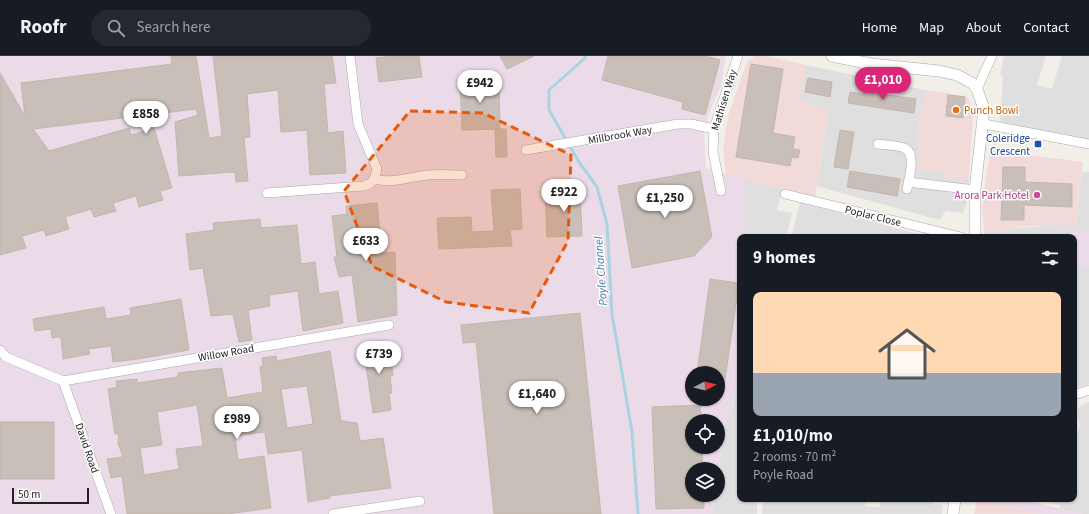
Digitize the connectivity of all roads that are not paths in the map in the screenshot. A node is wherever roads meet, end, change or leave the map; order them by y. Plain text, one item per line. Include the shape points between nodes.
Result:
1 (350, 56) edge
2 (738, 56) edge
3 (832, 56) edge
4 (992, 56) edge
5 (977, 89) junction
6 (984, 124) junction
7 (714, 129) junction
8 (878, 144) dead end
9 (1089, 144) edge
10 (526, 150) dead end
11 (462, 175) dead end
12 (374, 179) junction
13 (976, 190) junction
14 (721, 191) dead end
15 (267, 193) dead end
16 (785, 194) dead end
17 (949, 234) edge
18 (975, 234) edge
19 (389, 325) dead end
20 (0, 350) edge
21 (63, 381) junction
22 (1089, 390) edge
23 (1077, 394) edge
24 (420, 501) dead end
25 (955, 502) edge
26 (111, 514) edge
27 (333, 514) edge
28 (953, 514) edge

1 - 12 street via 358,124 377,169
2 - 7 street, Mathisen Way
3 - 5 street via 871,64 957,75 972,83
4 - 5 street
5 - 6 street via 984,109
6 - 9 street
6 - 13 street
7 - 10 street, Millbrook Way via 678,124
7 - 14 street, Mathisen Way via 713,152
8 - 13 street via 905,148 909,151 911,158 908,186
11 - 12 street via 427,175 401,181
12 - 15 street via 364,186
13 - 18 street
16 - 17 street, Poplar Close
19 - 21 street, Willow Road
20 - 21 street via 6,357
21 - 26 street, David Road
22 - 23 street
24 - 27 street
25 - 28 street

